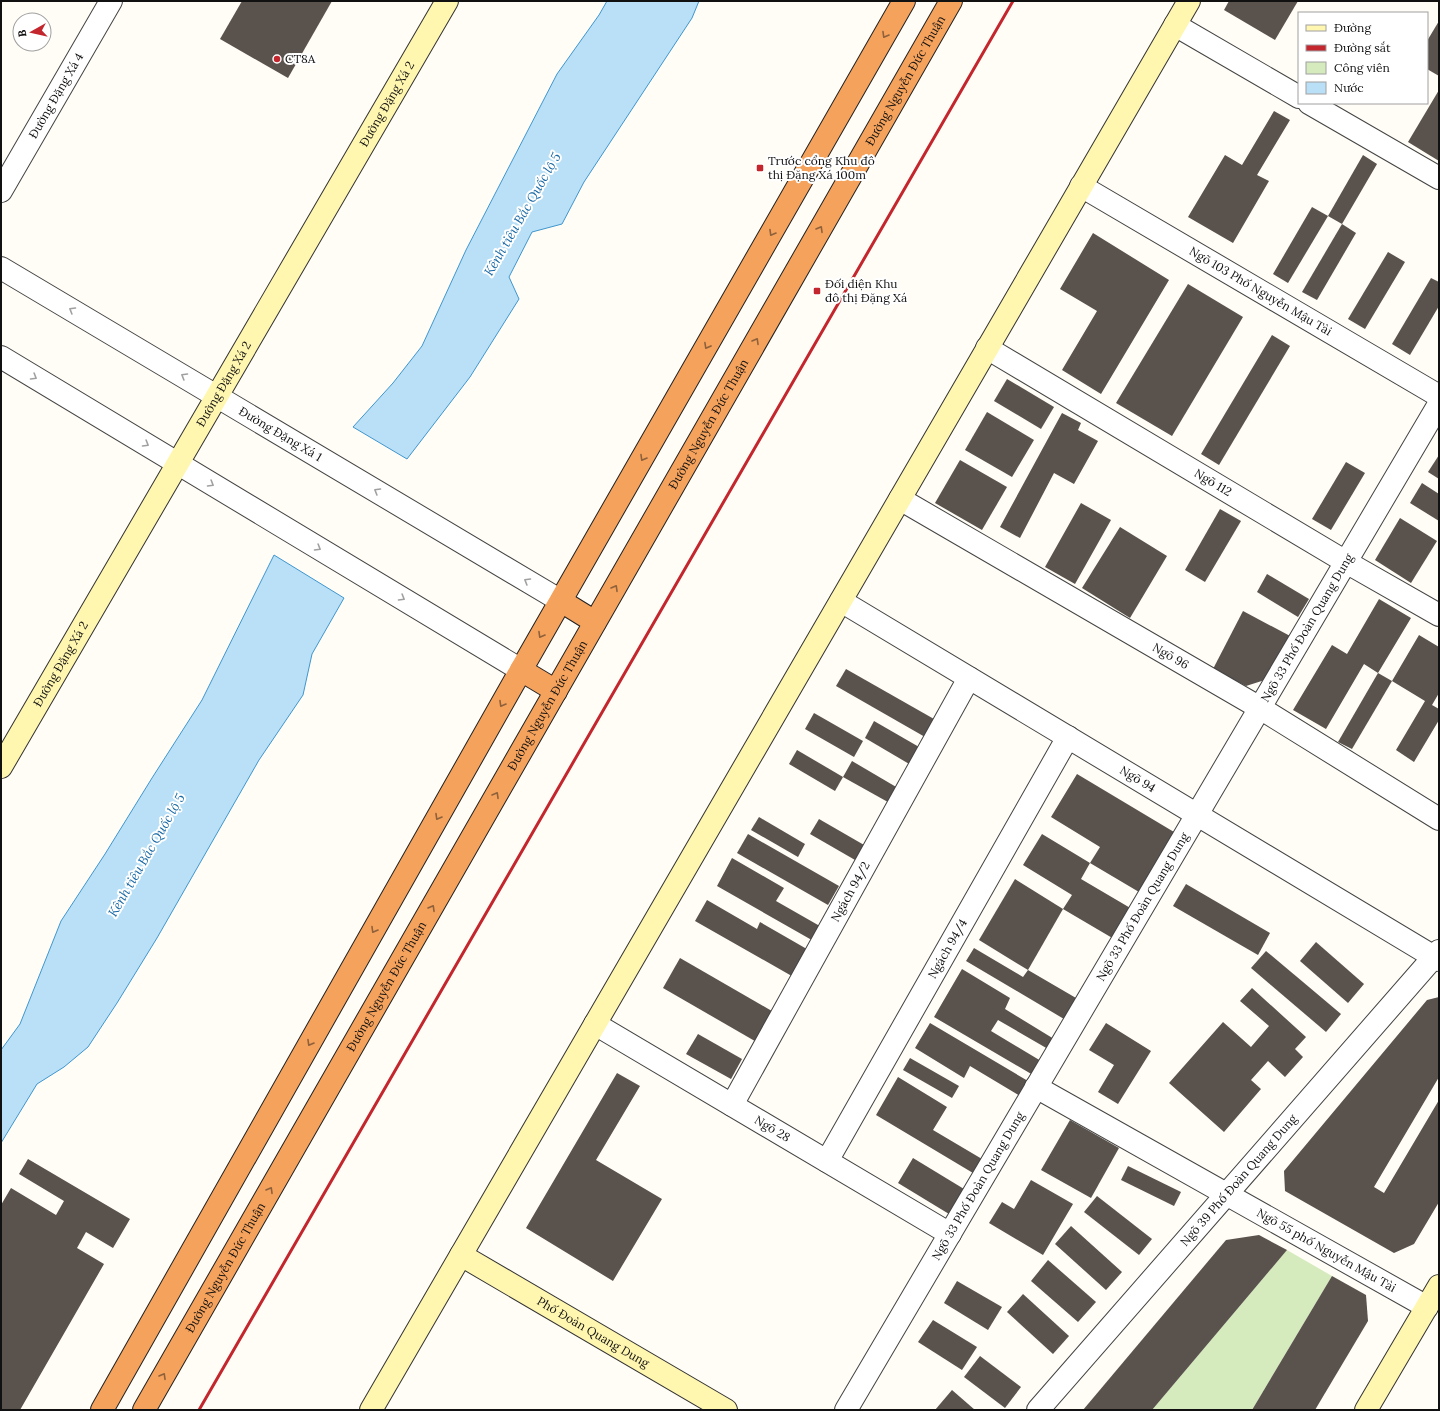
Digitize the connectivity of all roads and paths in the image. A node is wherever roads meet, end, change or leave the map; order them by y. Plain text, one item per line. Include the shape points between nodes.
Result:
1 (111, 1) edge
2 (448, 1) edge
3 (904, 1) edge
4 (951, 1) edge
5 (1189, 1) edge
6 (1175, 25) junction
7 (1298, 96) edge
8 (1311, 104) edge
9 (1439, 178) edge
10 (1081, 186) junction
11 (1, 191) edge
12 (1, 268) edge
13 (987, 348) junction
14 (1, 357) edge
15 (217, 396) junction
16 (1439, 396) edge
17 (1439, 404) edge
18 (178, 464) junction
19 (900, 499) junction
20 (1346, 562) junction
21 (560, 601) junction
22 (841, 601) junction
23 (1439, 616) edge
24 (595, 622) junction
25 (521, 670) junction
26 (969, 678) junction
27 (556, 691) junction
28 (1260, 708) junction
29 (1068, 737) junction
30 (1, 767) edge
31 (1197, 815) junction
32 (1439, 819) edge
33 (1437, 956) edge
34 (595, 1024) junction
35 (1036, 1087) junction
36 (732, 1105) junction
37 (827, 1161) junction
38 (1226, 1194) junction
39 (950, 1234) junction
40 (461, 1255) junction
41 (1439, 1286) edge
42 (1427, 1307) junction
43 (102, 1410) edge
44 (144, 1410) edge
45 (371, 1410) edge
46 (726, 1410) edge
47 (846, 1410) edge
48 (1038, 1410) edge
49 (1366, 1410) edge

1 - 11 street, Đường Đặng Xá 4
2 - 15 street, Đường Đặng Xá 2
3 -> 21 highway
24 -> 4 highway, Đường Nguyễn Đức Thuận
5 - 6 street
6 - 7 street
6 - 10 street
8 - 9 street
10 - 13 street
10 - 16 street, Ngõ 103 Phố Nguyễn Mậu Tài
15 -> 12 street, Đường Đặng Xá 1
13 - 19 street
13 - 20 street, Ngõ 112
14 -> 18 street
15 - 18 street, Đường Đặng Xá 2
21 -> 15 street, Đường Đặng Xá 1
17 - 20 street, Ngõ 33 Phố Đoàn Quang Dung
18 -> 25 street
18 - 30 street, Đường Đặng Xá 2
19 - 22 street
19 - 28 street, Ngõ 96
20 - 23 street, Ngõ 112
20 - 28 street, Ngõ 33 Phố Đoàn Quang Dung
21 - 24 highway
21 -> 25 highway
22 - 26 street, Ngõ 94
22 - 34 street
24 - 27 highway, Đường Nguyễn Đức Thuận
25 - 27 highway
25 -> 43 highway
26 - 29 street, Ngõ 94
26 - 36 street, Ngách 94/2
44 -> 27 highway, Đường Nguyễn Đức Thuận
28 - 31 street, Ngõ 33 Phố Đoàn Quang Dung
28 - 32 street, Ngõ 96
29 - 31 street, Ngõ 94
29 - 37 street, Ngách 94/4
31 - 33 street, Ngõ 94
31 - 35 street, Ngõ 33 Phố Đoàn Quang Dung
33 - 38 street, Ngõ 39 Phố Đoàn Quang Dung
34 - 36 street, Ngõ 28
34 - 40 street
35 - 38 street, Ngõ 55 phố Nguyễn Mậu Tài
35 - 39 street, Ngõ 33 Phố Đoàn Quang Dung
36 - 37 street, Ngõ 28
37 - 39 street, Ngõ 28
38 - 42 street, Ngõ 55 phố Nguyễn Mậu Tài
38 - 48 street, Ngõ 39 Phố Đoàn Quang Dung
39 - 47 street, Ngõ 33 Phố Đoàn Quang Dung
40 - 45 street
40 - 46 street, Phố Đoàn Quang Dung
41 - 42 street
42 - 49 street

